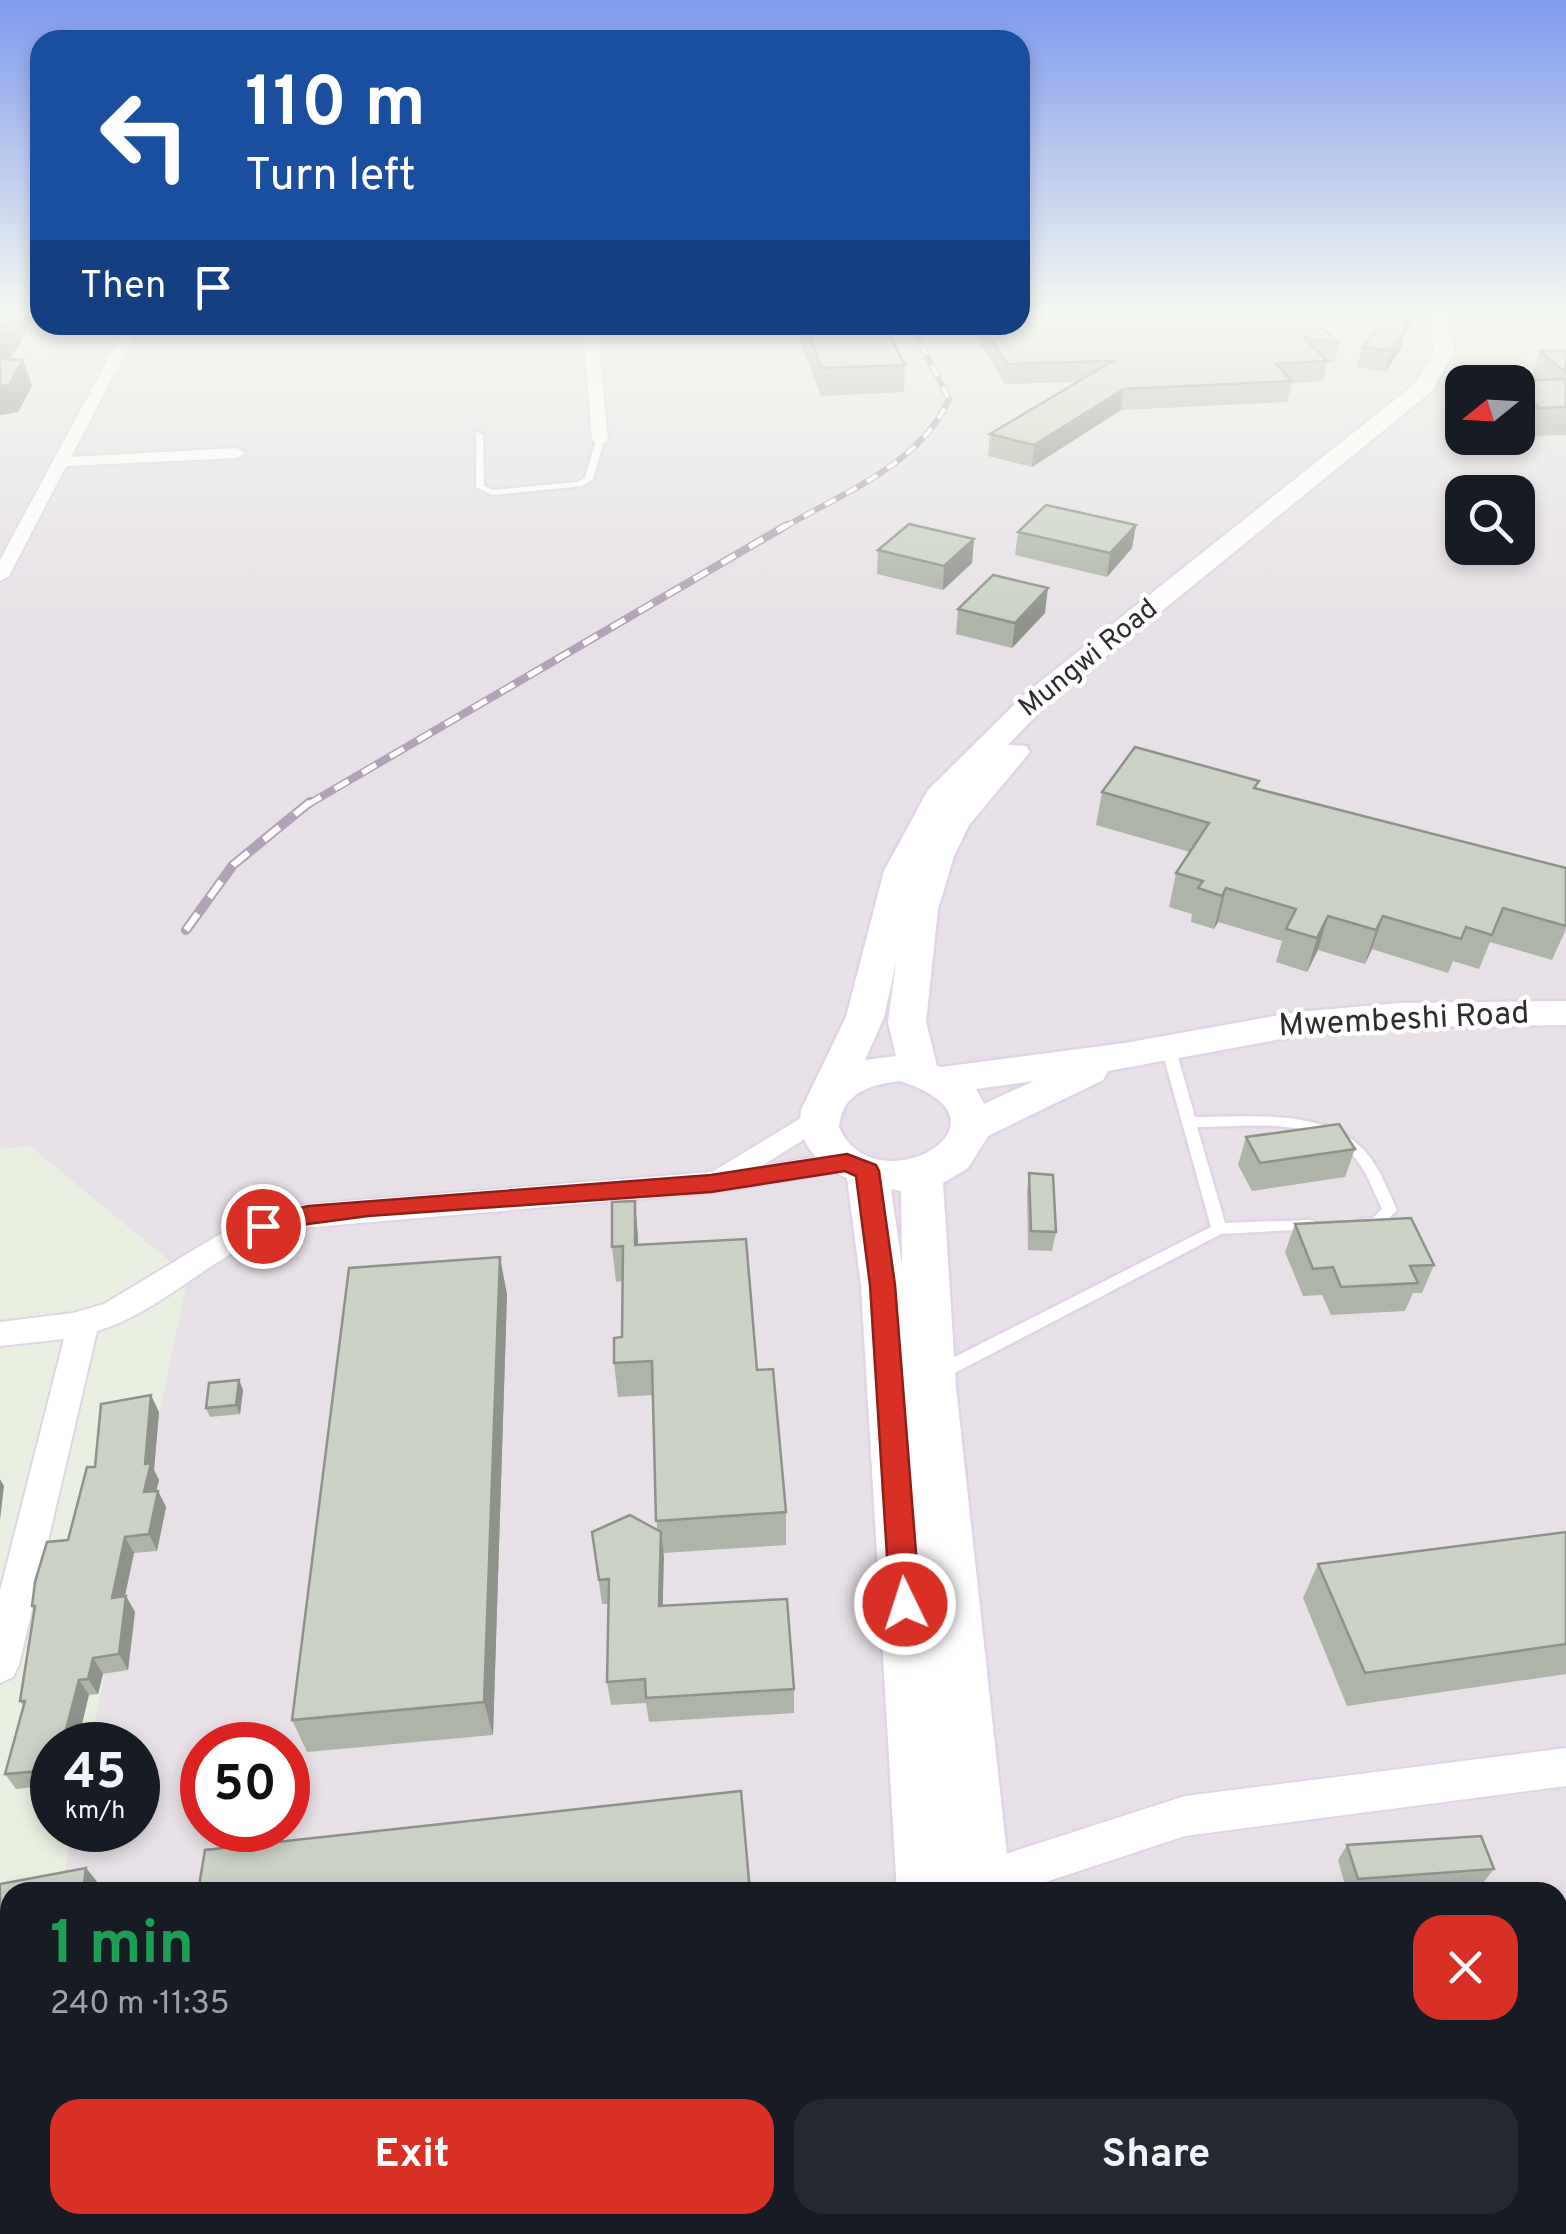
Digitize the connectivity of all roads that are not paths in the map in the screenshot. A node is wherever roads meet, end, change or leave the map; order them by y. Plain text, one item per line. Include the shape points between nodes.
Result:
1 (85, 417) edge
2 (598, 417) edge
3 (1391, 417) edge
4 (1409, 417) edge
5 (480, 434) dead end
6 (600, 440) joint
7 (238, 453) dead end
8 (61, 462) junction
9 (0, 576) edge
10 (1201, 580) junction
11 (1566, 1014) edge
12 (1168, 1047) junction
13 (1126, 1056) junction
14 (930, 1076) junction
15 (827, 1101) junction
16 (1189, 1122) junction
17 (973, 1126) junction
18 (857, 1166) junction
19 (922, 1174) junction
20 (711, 1183) junction
21 (1357, 1223) edge
22 (1318, 1225) edge
23 (1220, 1229) junction
24 (84, 1322) junction
25 (0, 1334) edge
26 (931, 1376) junction
27 (9, 1593) edge
28 (0, 1665) edge
29 (1566, 1768) edge
30 (926, 1882) edge
31 (979, 1882) edge
32 (988, 1882) edge

1 - 8 street
2 - 6 street
3 - 10 main road, Mungwi Road
4 - 10 main road, Mungwi Road
5 - 6 lane via 480,487 492,494 579,484 588,479
7 - 8 street
8 - 9 street
10 - 14 main road, Mungwi Road via 1028,738 956,822 937,856 921,909 907,1022
10 - 15 main road, Mungwi Road via 1036,700 939,797 900,871 865,1017
11 - 12 main road, Mwembeshi Road via 1401,1014 1278,1026
12 - 13 main road, Mwembeshi Road
12 - 16 lane
13 - 14 main road
13 - 17 main road
14 - 15 main road via 900,1068 864,1072
14 - 17 main road via 965,1100
15 - 18 main road via 821,1133
15 - 20 street
16 - 21 lane via 1296,1124 1351,1145 1390,1210 1376,1222
16 - 23 lane
17 - 19 main road via 959,1156
18 - 19 main road via 885,1175
18 - 20 street
18 - 30 main road via 882,1285
19 - 26 main road
20 - 24 street via 308,1215 242,1236 148,1297
22 - 23 lane
23 - 26 lane
24 - 25 street
24 - 27 street
26 - 31 main road
27 - 28 street
29 - 32 street via 1185,1816

